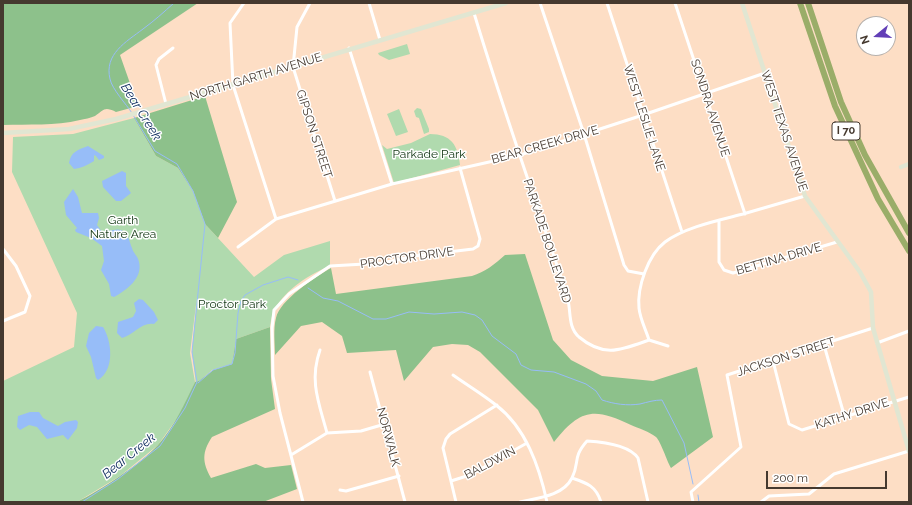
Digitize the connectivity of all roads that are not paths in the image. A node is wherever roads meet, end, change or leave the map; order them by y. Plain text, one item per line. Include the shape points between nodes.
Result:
1 (244, 3) edge
2 (310, 3) edge
3 (369, 3) edge
4 (506, 3) edge
5 (540, 3) edge
6 (607, 3) edge
7 (675, 3) edge
8 (742, 3) edge
9 (800, 3) edge
10 (808, 3) edge
11 (474, 13) junction
12 (380, 40) junction
13 (173, 48) dead end
14 (350, 48) junction
15 (292, 67) junction
16 (765, 73) junction
17 (234, 85) junction
18 (705, 94) junction
19 (166, 104) junction
20 (643, 115) junction
21 (3, 133) edge
22 (584, 134) junction
23 (520, 155) junction
24 (909, 164) edge
25 (901, 167) dead end
26 (460, 168) junction
27 (392, 184) junction
28 (805, 196) junction
29 (335, 201) junction
30 (745, 214) junction
31 (276, 219) junction
32 (719, 220) junction
33 (682, 232) junction
34 (909, 233) edge
35 (837, 242) junction
36 (238, 247) dead end
37 (3, 249) edge
38 (909, 251) edge
39 (644, 274) junction
40 (3, 321) edge
41 (873, 328) junction
42 (909, 331) edge
43 (649, 340) junction
44 (877, 343) junction
45 (824, 345) junction
46 (668, 346) dead end
47 (320, 350) dead end
48 (774, 361) junction
49 (370, 372) dead end
50 (453, 375) dead end
51 (909, 397) edge
52 (894, 401) junction
53 (497, 405) junction
54 (845, 418) junction
55 (385, 424) junction
56 (327, 433) junction
57 (527, 442) junction
58 (909, 451) edge
59 (291, 455) junction
60 (399, 476) junction
61 (572, 478) junction
62 (451, 481) junction
63 (340, 490) dead end
64 (545, 496) junction
65 (303, 502) edge
66 (405, 502) edge
67 (456, 502) edge
68 (520, 502) edge
69 (547, 502) edge
70 (600, 502) edge
71 (648, 502) edge
72 (693, 502) edge
73 (761, 502) edge

1 - 17 street via 230,23
2 - 15 street via 297,27
3 - 12 street
4 - 11 street, NORTH GARTH AVENUE
5 - 22 street
6 - 20 street, WEST LESLIE LANE
7 - 18 street, SONDRA AVENUE
8 - 16 street, WEST TEXAS AVENUE
9 - 38 highway, I 70 via 835,106 878,199
10 - 34 highway, I 70 via 841,102 865,155
11 - 12 street, NORTH GARTH AVENUE
11 - 23 street, PARKADE BOULEVARD
12 - 14 street, NORTH GARTH AVENUE
13 - 19 street via 156,65
14 - 15 street, NORTH GARTH AVENUE
14 - 27 street
15 - 17 street, NORTH GARTH AVENUE
15 - 29 street, GIPSON STREET
16 - 18 street, BEAR CREEK DRIVE
16 - 28 street, WEST TEXAS AVENUE
17 - 19 street, NORTH GARTH AVENUE
17 - 31 street
18 - 20 street, BEAR CREEK DRIVE
18 - 30 street, SONDRA AVENUE
19 - 21 street, NORTH GARTH AVENUE via 116,119 69,129
20 - 22 street, BEAR CREEK DRIVE
20 - 33 street, WEST LESLIE LANE
22 - 23 street, BEAR CREEK DRIVE
22 - 39 street via 624,265 628,270
23 - 26 street, BEAR CREEK DRIVE
23 - 43 street, PARKADE BOULEVARD via 566,293 574,331 588,344 605,351 622,350
24 - 25 street
26 - 27 street, BEAR CREEK DRIVE
26 - 59 street, PROCTOR DRIVE via 480,239 478,246 473,249 382,263 330,266 290,294 274,310 273,376
27 - 29 street, BEAR CREEK DRIVE
28 - 30 street
28 - 35 street, WEST TEXAS AVENUE
29 - 31 street, BEAR CREEK DRIVE
30 - 32 street
31 - 36 street, BEAR CREEK DRIVE
32 - 33 street
32 - 35 street, BETTINA DRIVE via 719,262 724,270 733,273
33 - 39 street via 666,241 654,253
35 - 41 street, WEST TEXAS AVENUE via 869,287
37 - 40 street via 16,266 30,296 25,312
39 - 43 street via 639,308
41 - 44 street, WEST TEXAS AVENUE
41 - 45 street, JACKSON STREET
42 - 44 street
43 - 46 street
44 - 52 street, WEST TEXAS AVENUE
45 - 48 street, JACKSON STREET
45 - 54 street
47 - 56 street via 314,365 315,387
48 - 54 street, KATHY DRIVE via 789,424 802,430
48 - 72 street, JACKSON STREET via 728,375 741,447 691,492
49 - 55 street, NORWALK
50 - 53 street
51 - 52 street, KATHY DRIVE
52 - 54 street, KATHY DRIVE
52 - 58 street, WEST TEXAS AVENUE
53 - 57 street
53 - 62 street via 446,439 443,448
55 - 56 street via 361,431
55 - 60 street, NORWALK
56 - 59 street
57 - 62 street, BALDWIN via 470,475
57 - 64 street via 538,468
58 - 73 street via 834,474 809,494 770,496
59 - 65 street, PROCTOR DRIVE
60 - 63 street via 346,491
60 - 66 street, NORWALK
61 - 64 street via 560,492
61 - 70 street via 588,483 597,492
61 - 71 street via 578,451 587,441 601,442 635,453
62 - 67 street
64 - 68 street
64 - 69 street

